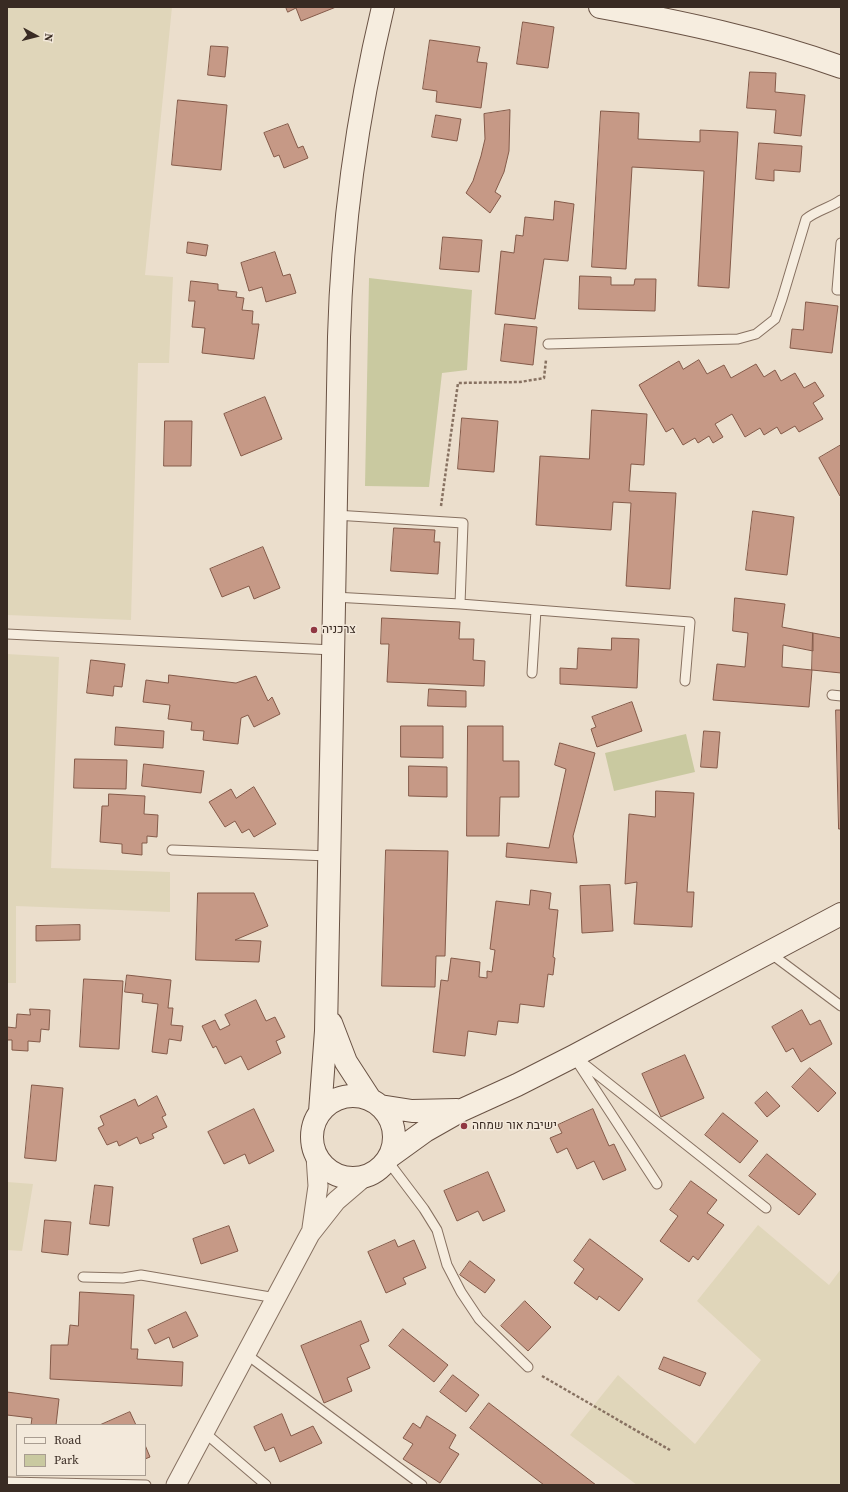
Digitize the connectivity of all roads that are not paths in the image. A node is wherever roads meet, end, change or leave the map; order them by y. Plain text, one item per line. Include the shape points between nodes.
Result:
1 (383, 7) edge
2 (600, 7) edge
3 (841, 67) edge
4 (841, 200) edge
5 (841, 243) edge
6 (841, 290) edge
7 (548, 344) road end
8 (335, 514) junction
9 (334, 597) junction
10 (460, 604) junction
11 (536, 610) junction
12 (7, 634) edge
13 (333, 650) junction
14 (532, 673) dead end
15 (685, 681) dead end
16 (172, 850) dead end
17 (329, 856) junction
18 (841, 914) edge
19 (770, 953) junction
20 (326, 1000) junction
21 (841, 1006) edge
22 (574, 1056) junction
23 (375, 1102) junction
24 (462, 1110) junction
25 (320, 1112) junction
26 (316, 1156) junction
27 (388, 1159) junction
28 (364, 1177) junction
29 (657, 1184) dead end
30 (766, 1208) dead end
31 (310, 1234) junction
32 (83, 1277) dead end
33 (276, 1298) junction
34 (246, 1354) junction
35 (528, 1367) road end
36 (204, 1432) junction
37 (7, 1482) edge
38 (146, 1485) edge
39 (176, 1485) edge
40 (266, 1485) edge
41 (422, 1485) edge

1 - 8 street via 361,107 344,233
2 - 3 street via 727,33 785,48
4 - 7 lane via 806,218 774,319 756,334 738,339
5 - 6 lane via 837,290
8 - 9 street
8 - 10 lane via 464,523
9 - 10 lane
9 - 13 street
10 - 11 lane
11 - 14 lane
11 - 15 lane via 690,622
12 - 13 lane
13 - 17 street
16 - 17 lane
17 - 20 street
18 - 19 street
19 - 21 lane
19 - 22 street
20 - 23 street via 340,1049 353,1075
20 - 25 street via 325,1060
22 - 24 street
22 - 29 lane
22 - 30 lane
23 - 24 street via 392,1109 422,1112
23 - 25 street via 358,1096 341,1097 327,1104
23 - 27 street via 390,1118 394,1133 394,1142
24 - 27 street via 425,1131
25 - 26 street via 312,1132
26 - 28 street via 332,1173 348,1178
26 - 31 street via 318,1186
27 - 28 street
27 - 35 lane via 437,1230 447,1265 479,1319
28 - 31 street via 336,1201
31 - 33 street
32 - 33 lane via 124,1278 141,1275
33 - 34 street
34 - 36 street
34 - 41 lane
36 - 39 street
36 - 40 lane
37 - 38 lane

